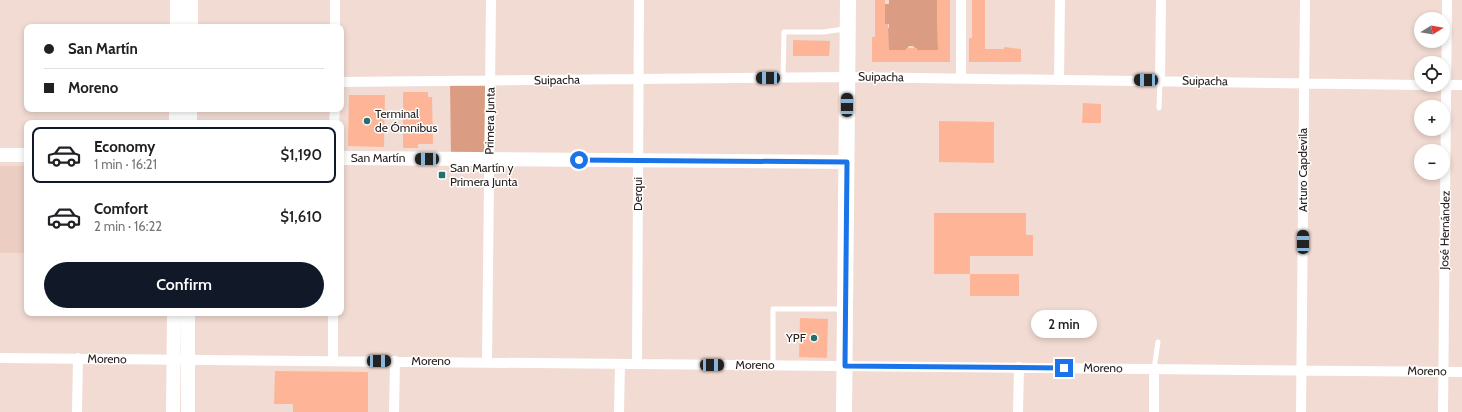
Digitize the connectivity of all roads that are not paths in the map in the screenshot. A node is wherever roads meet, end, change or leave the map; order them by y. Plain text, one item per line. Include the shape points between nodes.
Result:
1 (177, 0) edge
2 (191, 0) edge
3 (335, 0) edge
4 (491, 0) edge
5 (639, 0) edge
6 (848, 0) edge
7 (961, 0) edge
8 (1060, 0) edge
9 (1161, 0) edge
10 (1305, 0) edge
11 (1447, 0) edge
12 (177, 24) edge
13 (191, 24) edge
14 (335, 24) edge
15 (848, 28) junction
16 (1446, 56) edge
17 (847, 77) junction
18 (783, 78) junction
19 (961, 78) junction
20 (638, 79) junction
21 (1059, 79) junction
22 (490, 80) junction
23 (1160, 81) junction
24 (344, 82) edge
25 (1304, 83) junction
26 (1414, 85) edge
27 (1450, 85) edge
28 (1462, 85) edge
29 (1445, 92) edge
30 (1159, 108) dead end
31 (0, 155) edge
32 (24, 156) edge
33 (344, 158) edge
34 (490, 159) junction
35 (638, 160) junction
36 (847, 162) junction
37 (845, 309) junction
38 (174, 316) edge
39 (188, 316) edge
40 (333, 316) edge
41 (1158, 342) dead end
42 (0, 358) edge
43 (78, 358) junction
44 (174, 359) junction
45 (188, 359) junction
46 (332, 361) junction
47 (395, 361) junction
48 (487, 361) junction
49 (620, 364) junction
50 (637, 364) junction
51 (773, 365) junction
52 (845, 366) junction
53 (1019, 368) junction
54 (1154, 369) junction
55 (1302, 370) junction
56 (1444, 372) junction
57 (1462, 372) edge
58 (77, 412) edge
59 (174, 412) edge
60 (188, 412) edge
61 (394, 412) edge
62 (619, 412) edge
63 (844, 412) edge
64 (1018, 412) edge
65 (1154, 412) edge
66 (1301, 412) edge
67 (1443, 412) edge

1 - 12 main road
2 - 13 main road
3 - 14 street
4 - 22 street, Primera Junta
5 - 20 street, Derqui
6 - 15 main road
7 - 19 street
8 - 21 street
9 - 23 street
10 - 25 street, Arturo Capdevila
11 - 16 street, José Hernández
15 - 17 main road
15 - 18 lane via 823,32 784,32
17 - 18 street, Suipacha
17 - 19 street, Suipacha
17 - 36 main road
18 - 20 street, Suipacha
19 - 21 street, Suipacha
20 - 22 street, Suipacha
20 - 35 street, Derqui
21 - 23 street, Suipacha
22 - 24 street, Suipacha
22 - 34 street, Primera Junta
23 - 25 street, Suipacha
23 - 30 lane
25 - 26 street, Suipacha
25 - 55 street, Arturo Capdevila
27 - 28 street
29 - 56 street, José Hernández
31 - 32 main road
33 - 34 main road, San Martín
34 - 35 main road, San Martín
34 - 48 street, Primera Junta
35 - 36 main road, San Martín
35 - 50 street, Derqui
36 - 37 main road
37 - 51 lane via 773,309
37 - 52 main road
38 - 44 main road
39 - 45 main road
40 - 46 street
41 - 54 lane
42 - 43 street, Moreno
43 - 44 street, Moreno
43 - 58 street
44 - 45 street, Moreno
44 - 59 main road
45 - 46 street, Moreno
45 - 60 main road
46 - 47 street, Moreno
47 - 48 street, Moreno
47 - 61 street
48 - 49 street, Moreno
49 - 50 street, Moreno
49 - 62 street
50 - 51 street, Moreno
51 - 52 street, Moreno
52 - 53 street, Moreno
52 - 63 main road
53 - 54 street, Moreno
53 - 64 street
54 - 55 street, Moreno
54 - 65 street
55 - 56 street, Moreno
55 - 66 street, Arturo Capdevila
56 - 57 street, Moreno
56 - 67 street, José Hernández

